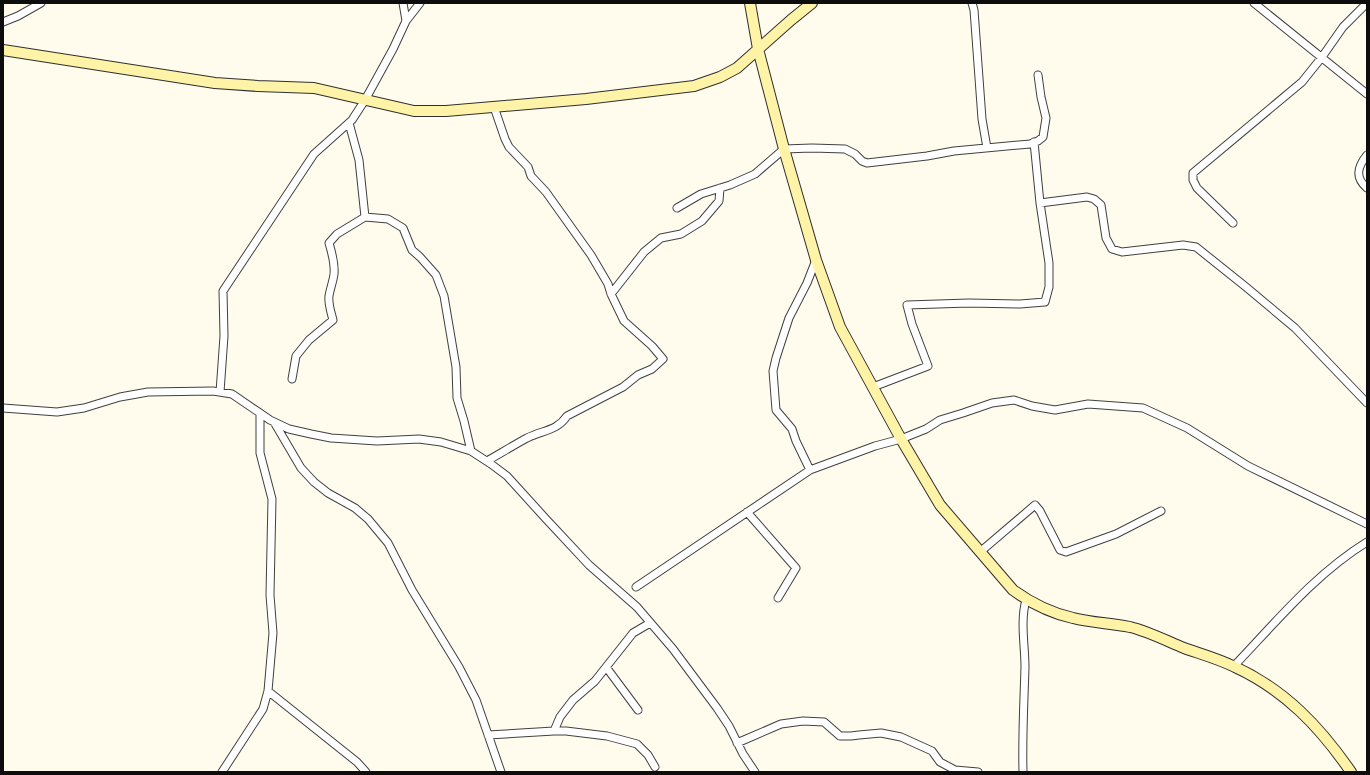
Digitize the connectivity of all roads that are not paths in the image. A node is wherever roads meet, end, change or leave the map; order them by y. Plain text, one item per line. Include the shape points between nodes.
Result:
1 (41, 3) edge
2 (402, 3) edge
3 (420, 3) edge
4 (750, 3) edge
5 (812, 3) edge
6 (972, 3) edge
7 (1254, 3) edge
8 (1367, 3) edge
9 (406, 21) junction
10 (3, 22) edge
11 (758, 49) junction
12 (3, 50) edge
13 (1322, 57) junction
14 (1038, 76) dead end
15 (1367, 94) edge
16 (365, 100) junction
17 (494, 107) junction
18 (349, 123) junction
19 (1034, 142) junction
20 (987, 148) junction
21 (784, 149) junction
22 (1367, 155) edge
23 (720, 188) junction
24 (1367, 188) edge
25 (1040, 203) junction
26 (677, 208) dead end
27 (365, 217) junction
28 (1233, 223) dead end
29 (816, 260) junction
30 (611, 294) junction
31 (292, 379) dead end
32 (873, 387) junction
33 (220, 392) junction
34 (1367, 403) edge
35 (3, 408) edge
36 (260, 413) junction
37 (274, 422) junction
38 (901, 439) junction
39 (471, 451) junction
40 (487, 461) junction
41 (810, 470) junction
42 (1161, 511) dead end
43 (747, 512) junction
44 (1367, 524) edge
45 (1367, 542) edge
46 (980, 552) junction
47 (636, 587) dead end
48 (778, 598) dead end
49 (1026, 600) junction
50 (650, 622) junction
51 (1234, 666) junction
52 (606, 667) junction
53 (268, 691) junction
54 (638, 710) dead end
55 (554, 731) junction
56 (488, 735) junction
57 (737, 742) junction
58 (655, 767) dead end
59 (222, 772) edge
60 (366, 772) edge
61 (501, 772) edge
62 (755, 772) edge
63 (978, 772) edge
64 (1023, 772) edge
65 (1351, 772) edge

1 - 10 street
2 - 9 street
3 - 9 street
4 - 11 street
5 - 11 street
6 - 20 street
7 - 13 street
8 - 13 street via 1343,27
9 - 16 street
11 - 17 street via 737,68 694,86
11 - 21 street
12 - 16 street via 215,83 314,88
13 - 15 street
13 - 28 street via 1302,82 1192,172 1197,188
14 - 19 street via 1046,118 1043,137
16 - 17 street via 414,110 446,111
16 - 18 street
17 - 30 street via 509,147 528,167 531,176 546,192 591,255
18 - 27 street via 359,160
18 - 33 street via 314,154 223,291 224,336
19 - 20 street
19 - 25 street
20 - 21 street via 867,163 845,149
21 - 23 street via 755,174
21 - 29 street
22 - 24 street via 1359,166 1358,174 1362,184
23 - 26 street via 701,194
23 - 30 street via 719,201 702,221 681,234 661,238 644,252
25 - 32 street via 1049,263 1049,287 1045,302 907,306 928,366
25 - 34 street via 1087,197 1094,199 1101,205 1106,238 1112,249 1122,252 1183,245 1196,247 1294,328
27 - 31 street via 337,234 329,244 334,273 329,294 333,320 309,340 296,356
27 - 39 street via 388,219 403,228 412,250 436,275 444,296 456,367 457,398
29 - 32 street via 840,327
29 - 41 street via 789,318 773,371 776,410 792,429
30 - 40 street via 624,321 664,359 623,387 567,416 554,428 529,437
32 - 38 street
33 - 35 street via 148,392 57,412
33 - 36 street via 232,394
36 - 37 street
36 - 53 street via 260,453 272,498 270,595 273,633
37 - 39 street via 289,429 331,438 377,441 419,439 441,442
37 - 56 street via 301,468 314,482 355,508 388,543 412,590 468,684
38 - 41 street
38 - 44 street via 962,412 992,403 1014,400 1055,410 1088,404 1143,408 1187,428 1248,466
38 - 46 street via 940,505
39 - 40 street
40 - 50 street via 507,476 584,559
41 - 43 street
42 - 46 street via 1116,534 1066,552 1060,550 1035,505
43 - 47 street
43 - 48 street via 796,568
45 - 51 street via 1316,580
46 - 49 street via 1013,590
49 - 51 street via 1054,613 1131,628
49 - 64 street
50 - 52 street via 633,633
50 - 57 street via 717,708
51 - 65 street via 1278,691 1306,716
52 - 54 street
52 - 55 street via 596,681 573,700 560,717
53 - 59 street via 263,709
53 - 60 street
55 - 56 street
55 - 58 street via 607,736 637,744
56 - 61 street
57 - 62 street
57 - 63 street via 781,724 824,722 840,736 881,734 900,737 932,751 940,762 955,770

